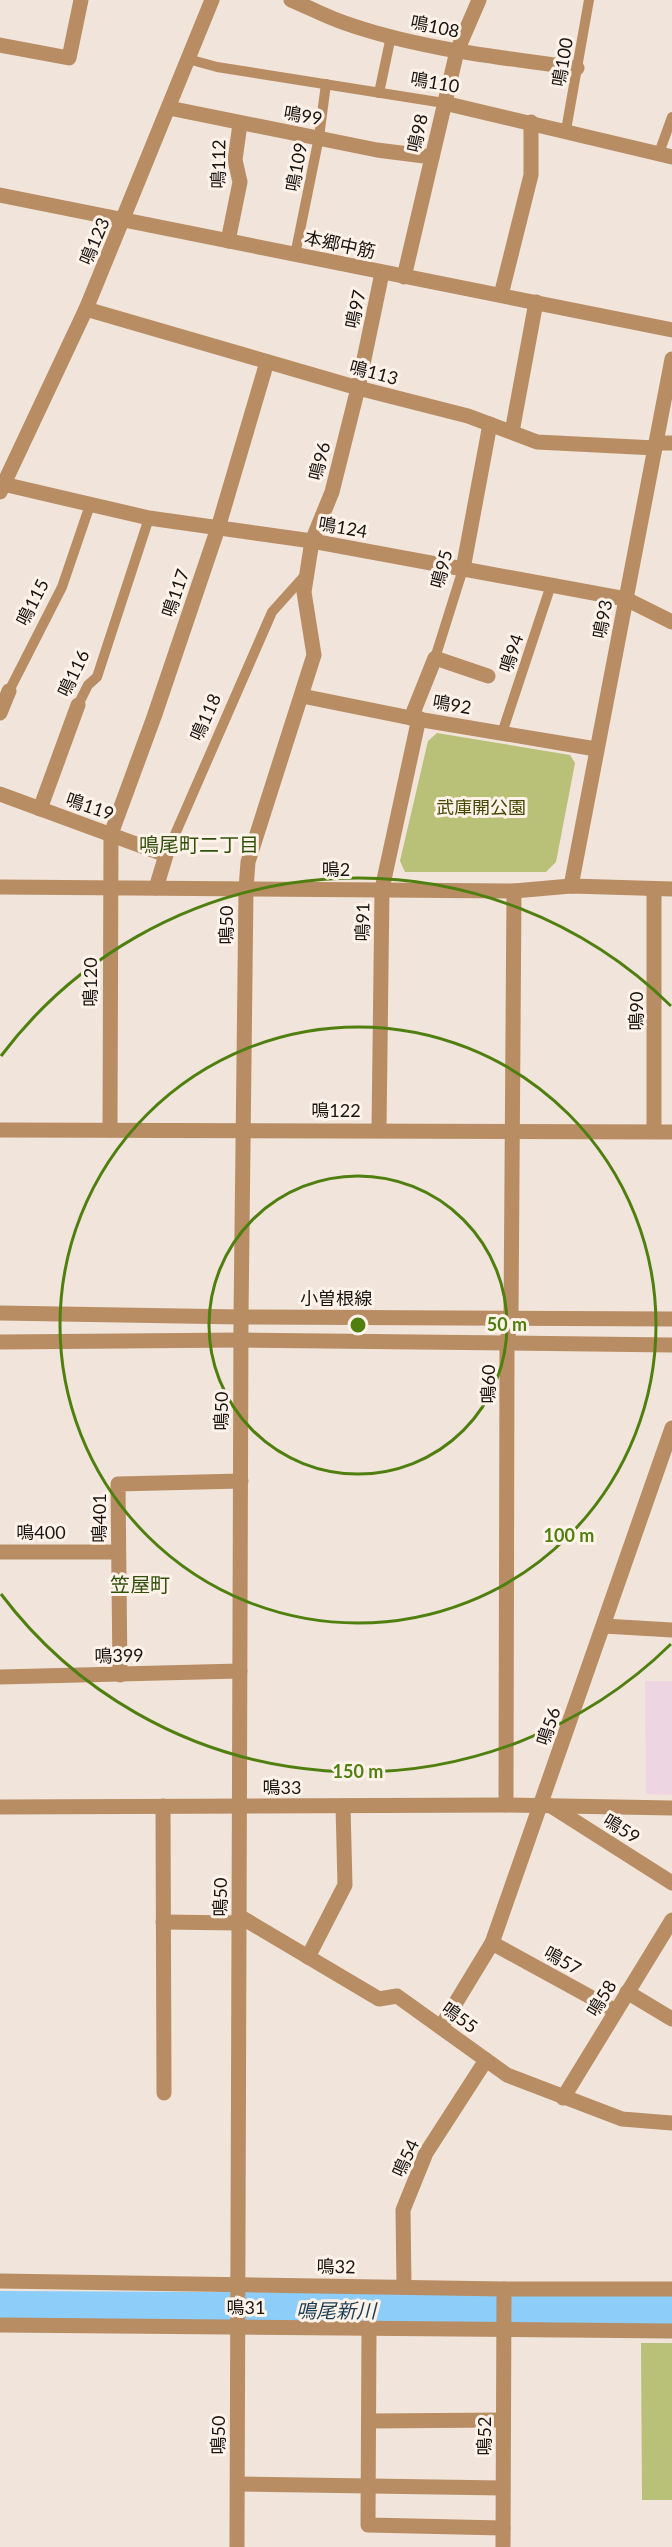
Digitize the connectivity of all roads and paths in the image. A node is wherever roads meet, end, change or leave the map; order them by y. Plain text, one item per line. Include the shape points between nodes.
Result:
1 (81, 0) edge
2 (212, 0) edge
3 (291, 0) edge
4 (479, 0) edge
5 (589, 0) edge
6 (390, 36) junction
7 (0, 45) edge
8 (457, 51) junction
9 (189, 59) junction
10 (577, 68) junction
11 (326, 84) junction
12 (379, 93) junction
13 (444, 103) junction
14 (169, 108) junction
15 (672, 116) edge
16 (531, 122) junction
17 (240, 124) junction
18 (566, 130) junction
19 (319, 137) junction
20 (665, 155) edge
21 (432, 157) junction
22 (0, 195) edge
23 (124, 220) junction
24 (228, 241) junction
25 (295, 255) junction
26 (382, 273) junction
27 (404, 277) junction
28 (501, 295) junction
29 (536, 302) junction
30 (86, 309) junction
31 (672, 330) edge
32 (672, 359) edge
33 (267, 362) junction
34 (358, 388) junction
35 (490, 424) junction
36 (512, 432) junction
37 (672, 442) edge
38 (655, 445) junction
39 (2, 488) edge
40 (90, 505) junction
41 (148, 518) junction
42 (218, 528) junction
43 (312, 541) junction
44 (463, 569) junction
45 (307, 573) junction
46 (551, 585) junction
47 (626, 599) junction
48 (672, 622) edge
49 (435, 658) junction
50 (488, 676) dead end
51 (9, 691) joint
52 (302, 696) junction
53 (78, 705) joint
54 (0, 713) edge
55 (415, 718) junction
56 (502, 733) junction
57 (596, 749) junction
58 (0, 794) edge
59 (40, 809) junction
60 (111, 834) junction
61 (166, 855) junction
62 (572, 886) junction
63 (0, 887) edge
64 (109, 888) junction
65 (156, 888) junction
66 (246, 889) junction
67 (382, 889) junction
68 (672, 889) edge
69 (654, 890) junction
70 (514, 891) junction
71 (656, 1019) junction
72 (672, 1019) edge
73 (0, 1130) edge
74 (110, 1130) junction
75 (245, 1130) junction
76 (379, 1130) junction
77 (654, 1131) junction
78 (672, 1131) edge
79 (513, 1132) junction
80 (0, 1313) edge
81 (241, 1317) junction
82 (511, 1318) junction
83 (672, 1318) edge
84 (241, 1340) junction
85 (0, 1342) edge
86 (507, 1343) junction
87 (672, 1345) edge
88 (672, 1428) edge
89 (667, 1458) edge
90 (241, 1480) junction
91 (0, 1552) edge
92 (118, 1552) junction
93 (604, 1626) junction
94 (672, 1630) edge
95 (240, 1671) junction
96 (120, 1675) junction
97 (0, 1677) edge
98 (506, 1805) junction
99 (163, 1806) junction
100 (343, 1806) junction
101 (546, 1806) junction
102 (0, 1807) edge
103 (239, 1807) junction
104 (672, 1808) edge
105 (672, 1883) edge
106 (239, 1919) junction
107 (672, 1920) edge
108 (164, 1922) junction
109 (492, 1943) junction
110 (308, 1957) junction
111 (627, 1992) junction
112 (616, 2011) junction
113 (672, 2019) edge
114 (441, 2027) junction
115 (486, 2060) junction
116 (164, 2093) dead end
117 (563, 2098) junction
118 (672, 2123) edge
119 (0, 2281) edge
120 (404, 2286) junction
121 (238, 2289) junction
122 (672, 2289) edge
123 (504, 2292) junction
124 (0, 2325) edge
125 (238, 2325) junction
126 (503, 2326) junction
127 (369, 2327) junction
128 (672, 2331) edge
129 (503, 2420) junction
130 (369, 2421) junction
131 (238, 2484) junction
132 (368, 2487) junction
133 (503, 2488) junction
134 (503, 2528) junction
135 (237, 2547) edge
136 (503, 2547) edge

1 - 7 street via 69,58
2 - 9 street, 鳴123
3 - 6 street, 鳴108 via 342,22
4 - 8 street, 鳴98
5 - 10 lane, 鳴100
6 - 8 street, 鳴108
6 - 12 lane
8 - 10 street, 鳴108
8 - 13 street, 鳴98
9 - 11 lane, 鳴110
9 - 14 street, 鳴123
10 - 18 lane, 鳴100
11 - 12 lane, 鳴110
11 - 19 lane, 鳴109
12 - 13 lane, 鳴110
13 - 16 street, 鳴110
13 - 21 street, 鳴98
14 - 17 street, 鳴99
14 - 23 street, 鳴123
15 - 20 lane
16 - 18 street, 鳴110
16 - 28 street via 531,175
17 - 19 street, 鳴99
17 - 24 street, 鳴112 via 235,160 240,182
18 - 20 street, 鳴110
19 - 21 street, 鳴99
19 - 25 lane, 鳴109
21 - 27 street, 鳴98
22 - 23 street, 本郷中筋
23 - 24 street, 本郷中筋
23 - 30 street, 鳴123
24 - 25 street, 本郷中筋
25 - 26 street, 本郷中筋
26 - 27 street, 本郷中筋
26 - 34 street, 鳴97
27 - 28 street, 本郷中筋
28 - 29 street, 本郷中筋
29 - 31 street, 本郷中筋
29 - 36 street
30 - 33 street, 鳴113
30 - 39 street, 鳴123
32 - 38 street, 鳴93
33 - 34 street, 鳴113
33 - 42 street, 鳴117
34 - 35 street, 鳴113
34 - 43 street, 鳴96 via 332,492
35 - 36 street, 鳴113
35 - 44 street, 鳴95
36 - 38 street, 鳴113 via 537,442
37 - 38 street, 鳴113
38 - 47 street, 鳴93
39 - 40 street, 鳴124
40 - 41 street, 鳴124
40 - 51 lane, 鳴115 via 62,587
41 - 42 street, 鳴124
41 - 53 lane, 鳴116 via 97,677
42 - 43 street, 鳴124
42 - 60 street, 鳴117
43 - 44 street, 鳴124
43 - 45 street, 鳴50
44 - 46 street, 鳴124
44 - 49 lane, 鳴95
45 - 52 street, 鳴50 via 304,592 314,655
45 - 61 lane, 鳴118 via 272,612
46 - 47 street, 鳴124
46 - 56 lane, 鳴94
47 - 48 street, 鳴124
47 - 57 street, 鳴93
49 - 50 street
49 - 55 street, 鳴95
51 - 54 street, 鳴115
52 - 55 street, 鳴92
52 - 66 street, 鳴50 via 248,862
53 - 59 street, 鳴116
55 - 56 street, 鳴92
55 - 67 street, 鳴91
56 - 57 street, 鳴92
57 - 62 street, 鳴93
58 - 59 street, 鳴119
59 - 60 street, 鳴119
60 - 61 street, 鳴119
60 - 64 street, 鳴120
61 - 65 street, 鳴118
62 - 69 street, 鳴2
62 - 70 street, 鳴2
63 - 64 street, 鳴2
64 - 65 street, 鳴2
64 - 74 street, 鳴120
65 - 66 street, 鳴2
66 - 67 street, 鳴2
66 - 75 street, 鳴50
67 - 70 street, 鳴2
67 - 76 street, 鳴91
68 - 69 street, 鳴2
69 - 71 street, 鳴90
70 - 79 street, 鳴60
71 - 72 street
71 - 77 street, 鳴90
73 - 74 street, 鳴122
74 - 75 street, 鳴122
75 - 76 street, 鳴122
75 - 81 street, 鳴50
76 - 79 street, 鳴122
77 - 78 street, 鳴122
77 - 79 street, 鳴122
79 - 82 street, 鳴60
80 - 81 street, 小曽根線
81 - 82 street, 小曽根線
81 - 84 street, 鳴50
82 - 83 street, 小曽根線
82 - 86 street, 鳴60
84 - 85 street
84 - 86 street
84 - 90 street, 鳴50
86 - 87 street
86 - 98 street, 鳴60
88 - 89 street, 鳴56
89 - 93 street, 鳴56
90 - 92 street, 鳴401 via 118,1484
90 - 95 street, 鳴50
91 - 92 street, 鳴400
92 - 96 street, 鳴401
93 - 94 street
93 - 101 street, 鳴56
95 - 96 street, 鳴399
95 - 103 street, 鳴50
96 - 97 street, 鳴399
98 - 100 street, 鳴33
98 - 101 street, 鳴33
99 - 102 street, 鳴33
99 - 103 street, 鳴33
99 - 108 street
100 - 103 street, 鳴33
100 - 110 street via 345,1885
101 - 104 street, 鳴33
101 - 105 street, 鳴59
101 - 109 street, 鳴56
103 - 106 street, 鳴50
106 - 108 street
106 - 110 street, 鳴55
106 - 121 street, 鳴50
107 - 111 street, 鳴58
108 - 116 street
109 - 112 street, 鳴57
109 - 114 street, 鳴56
110 - 114 street, 鳴55 via 379,1999 397,1996
111 - 112 street, 鳴58
111 - 113 street
112 - 117 street, 鳴58
114 - 115 street, 鳴55
115 - 117 street, 鳴55 via 507,2074
115 - 120 street, 鳴54 via 426,2153 403,2210
117 - 118 street, 鳴55 via 622,2119
119 - 121 street, 鳴32
120 - 121 street, 鳴32
120 - 123 street, 鳴32
121 - 125 street, 鳴50
122 - 123 street, 鳴32
123 - 126 street, 鳴52
124 - 125 street, 鳴31
125 - 127 street, 鳴31
125 - 131 street, 鳴50
126 - 127 street, 鳴31
126 - 128 street, 鳴31
126 - 129 street, 鳴52
127 - 130 street
129 - 130 street
129 - 133 street, 鳴52
130 - 132 street
131 - 132 street
131 - 135 street, 鳴50
132 - 133 street
132 - 134 street via 368,2525
133 - 134 street, 鳴52
134 - 136 street, 鳴52

